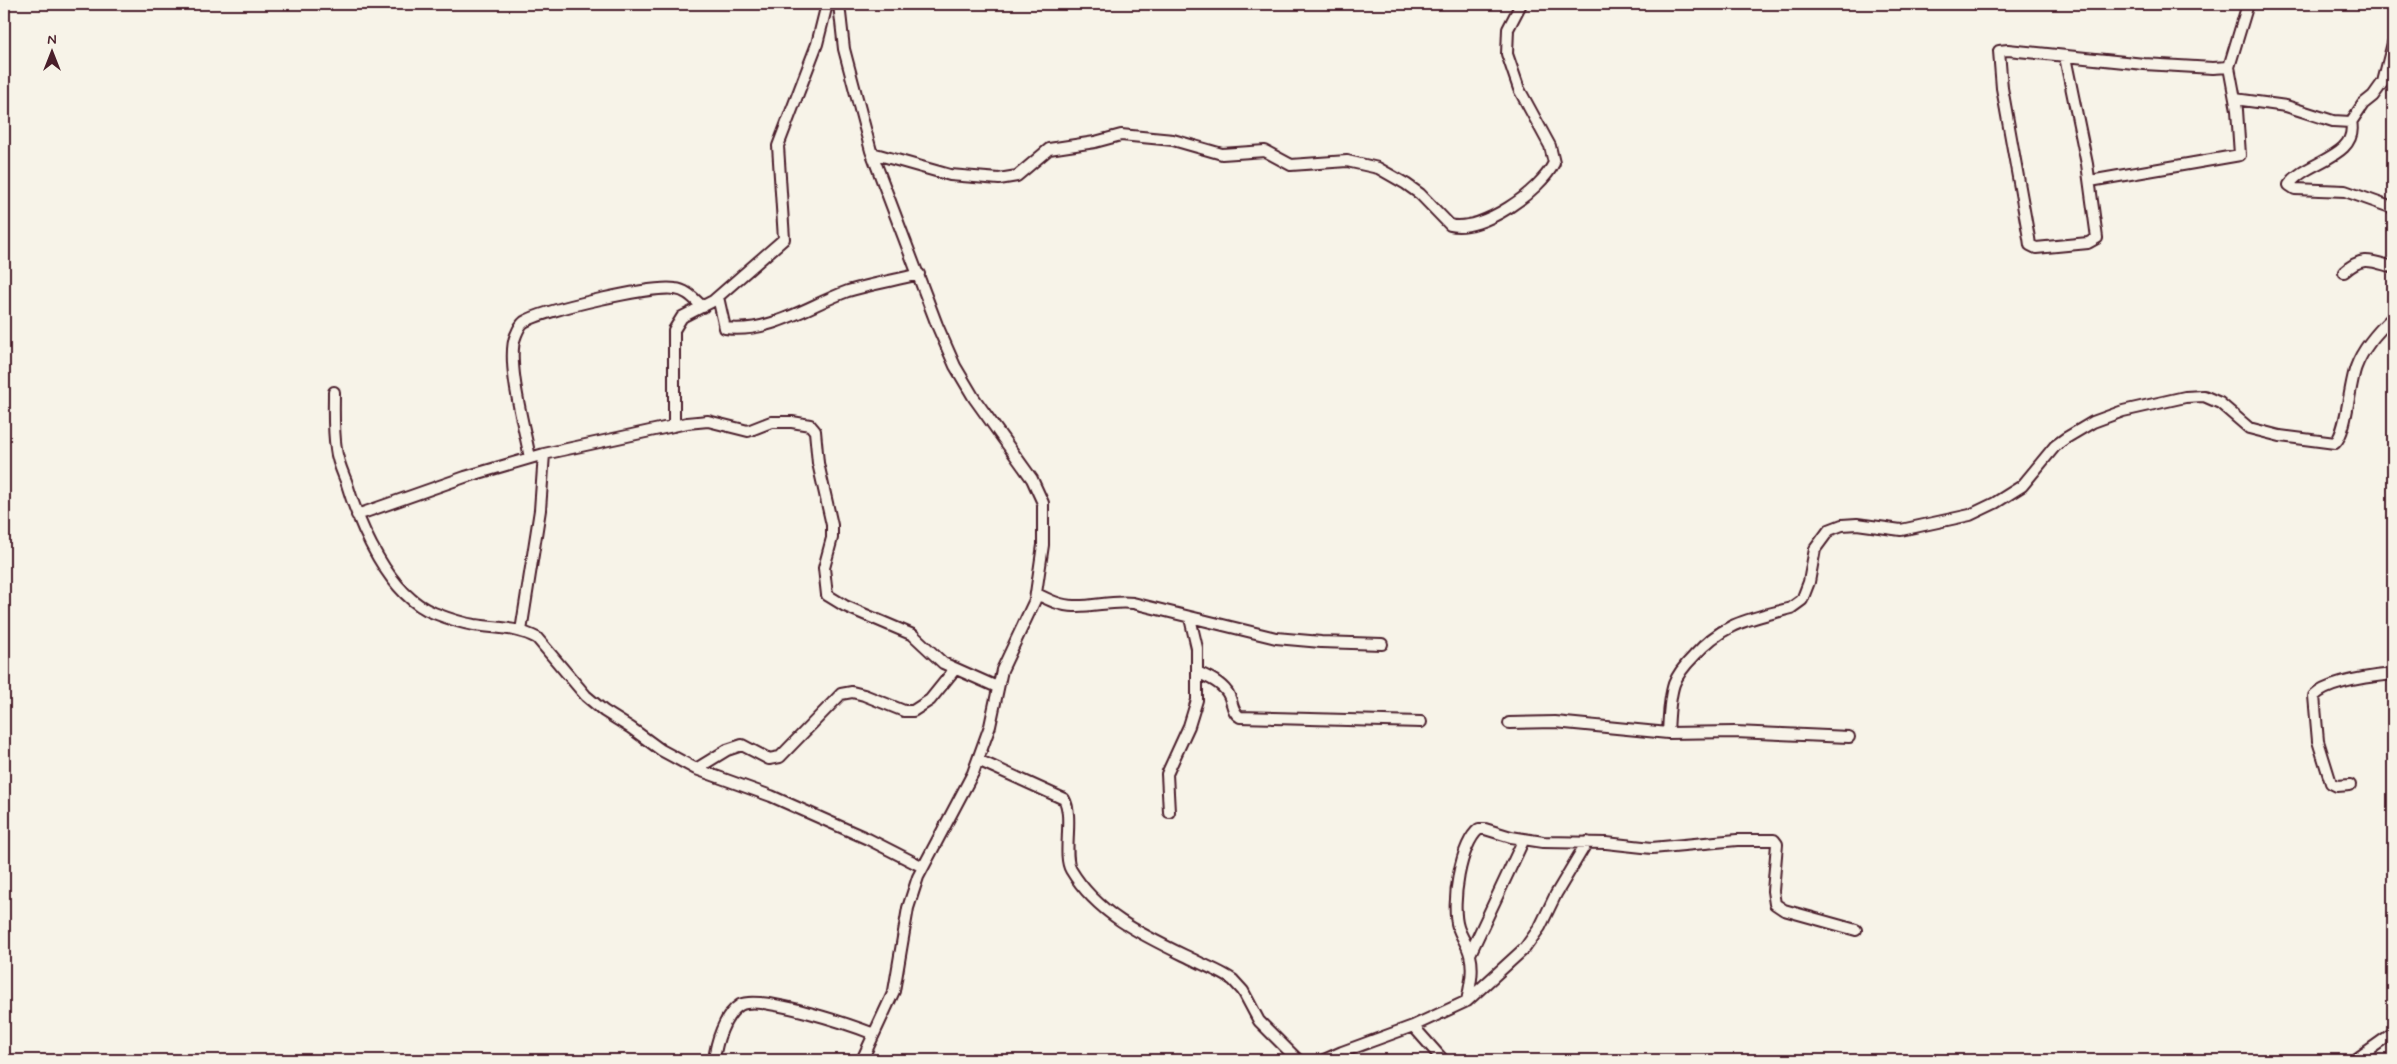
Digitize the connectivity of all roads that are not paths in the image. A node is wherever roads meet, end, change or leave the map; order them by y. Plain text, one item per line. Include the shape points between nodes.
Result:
1 (827, 4) edge
2 (839, 4) edge
3 (1521, 4) edge
4 (2248, 4) edge
5 (2393, 43) edge
6 (2065, 57) junction
7 (2229, 67) junction
8 (2235, 99) junction
9 (2351, 122) junction
10 (872, 153) junction
11 (2090, 181) junction
12 (2393, 208) edge
13 (2393, 267) edge
14 (2344, 272) dead end
15 (919, 274) junction
16 (718, 297) junction
17 (703, 307) junction
18 (2393, 317) edge
19 (334, 392) dead end
20 (674, 426) junction
21 (544, 454) junction
22 (530, 458) junction
23 (357, 515) junction
24 (1037, 594) junction
25 (1190, 618) junction
26 (521, 631) junction
27 (1382, 644) dead end
28 (955, 668) junction
29 (1197, 672) junction
30 (2393, 674) edge
31 (997, 687) junction
32 (1421, 722) dead end
33 (1509, 723) dead end
34 (1668, 733) junction
35 (1849, 737) dead end
36 (978, 760) junction
37 (696, 769) junction
38 (2350, 785) dead end
39 (1169, 812) dead end
40 (1524, 839) junction
41 (1587, 842) junction
42 (923, 866) junction
43 (1856, 930) dead end
44 (1470, 954) junction
45 (1467, 1001) junction
46 (1413, 1026) junction
47 (2393, 1033) edge
48 (874, 1034) junction
49 (714, 1060) edge
50 (862, 1060) edge
51 (1298, 1060) edge
52 (1324, 1060) edge
53 (1443, 1060) edge
54 (2355, 1060) edge

1 - 16 street via 818,44 778,146 784,238
2 - 10 street via 844,49
3 - 10 street via 1508,29 1507,54 1519,89 1550,146 1554,163 1523,198 1492,217 1469,224 1450,225 1416,190 1378,168 1339,160 1291,165 1264,150 1222,154 1173,140 1121,135 1049,149 1017,176 999,178 950,176
4 - 7 street
5 - 9 street via 2383,82
6 - 7 street
6 - 11 street
6 - 11 street via 2008,50 1998,53 2032,247 2058,247 2096,240
7 - 8 street
8 - 9 street via 2286,106 2334,121
8 - 11 street via 2240,155
9 - 12 street via 2352,137 2345,146 2289,185 2295,189 2346,191
10 - 15 street
13 - 14 street via 2364,260
15 - 16 street via 850,291 780,321 752,327 725,328
15 - 24 street via 955,366 1040,494 1043,545
16 - 17 street
17 - 20 street via 682,317 674,330
17 - 22 street via 686,291 656,289 535,316 522,323 515,337 512,355
18 - 34 street via 2372,339 2356,367 2335,443 2280,436 2249,428 2214,399 2185,397 2123,411 2093,422 2056,446 2022,486 1970,515 1901,530 1857,524 1829,530 1815,549 1809,582 1800,603 1720,631 1680,671 1673,686
19 - 23 street via 336,450
20 - 21 street
20 - 28 street via 708,422 746,431 771,422 812,426 832,525 824,568 827,595 913,635 940,661
21 - 22 street
21 - 26 street via 540,510
22 - 23 street via 446,483
23 - 26 street via 366,538 381,561 416,605 474,625
24 - 25 street via 1067,606 1126,602
24 - 31 street
25 - 27 street via 1276,638
25 - 29 street via 1197,648
26 - 37 street via 537,638 586,696 604,711 661,750
28 - 31 street
28 - 37 street via 930,700 913,711 904,711 878,698 846,692 834,698 780,757 769,759 742,745 727,750
29 - 32 street via 1224,688 1231,698 1235,714 1240,717
29 - 39 street via 1194,711 1167,776
30 - 38 street via 2359,678 2314,694 2318,741 2331,783
31 - 36 street via 990,726
33 - 34 street via 1554,722
34 - 35 street
36 - 42 street
36 - 51 street via 1064,799 1068,865 1096,901 1130,928 1233,980 1260,1021
37 - 42 street via 771,796
40 - 41 street
40 - 44 street
40 - 44 street via 1485,829 1479,829 1471,838 1455,889 1454,910
41 - 43 street via 1668,848 1737,840 1774,840 1777,844 1775,904 1784,910
41 - 45 street via 1525,948
42 - 48 street via 908,908 894,991
44 - 45 street via 1472,973
45 - 46 street
46 - 52 street
46 - 53 street
47 - 54 street
48 - 49 street via 848,1023 794,1009 746,1003 736,1008 724,1025
48 - 50 street

